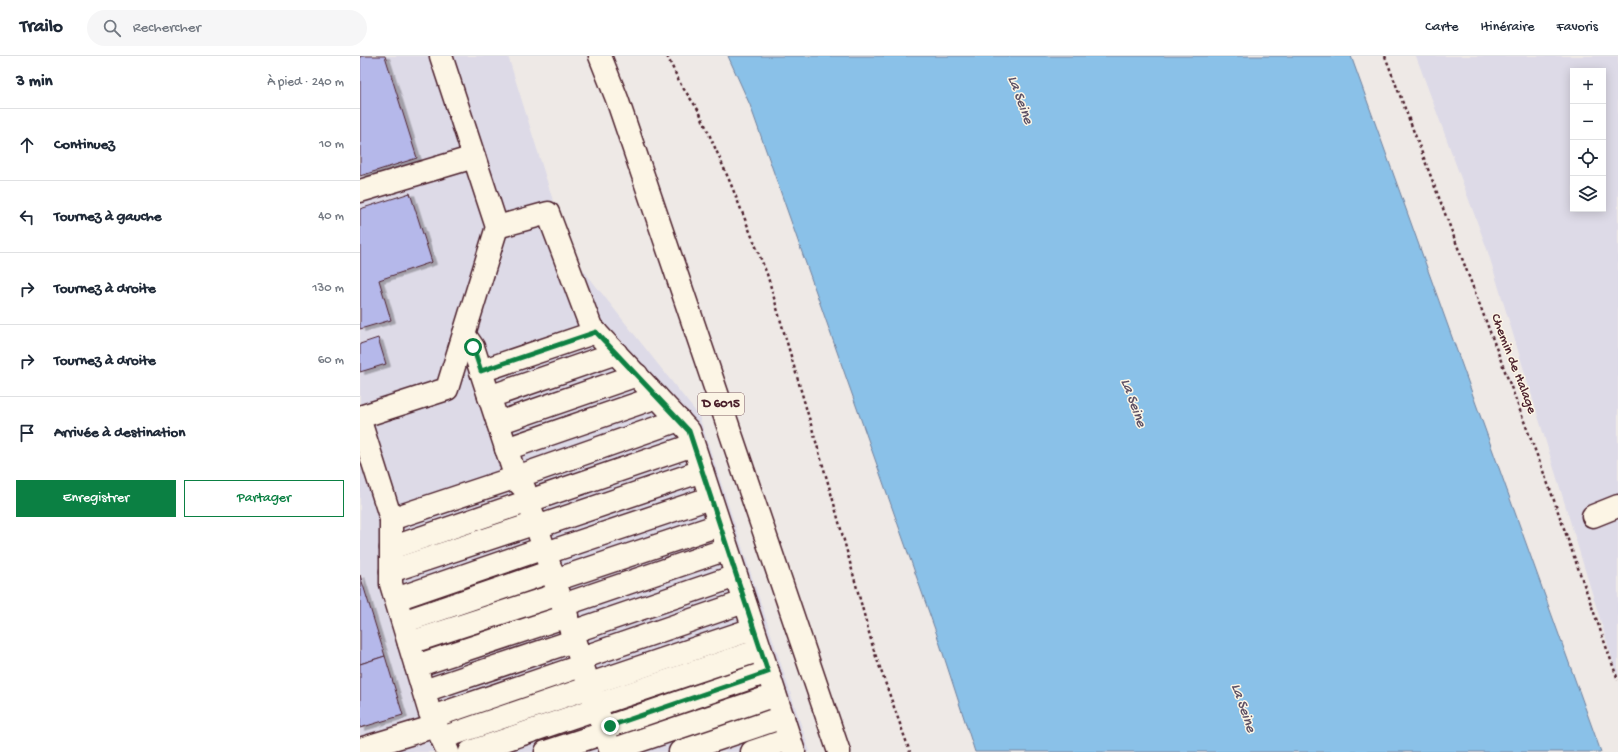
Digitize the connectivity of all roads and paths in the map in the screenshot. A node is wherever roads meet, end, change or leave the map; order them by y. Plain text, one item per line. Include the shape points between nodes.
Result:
1 (441, 56) edge
2 (600, 56) edge
3 (667, 56) edge
4 (1386, 56) edge
5 (474, 157) junction
6 (360, 191) edge
7 (497, 227) junction
8 (596, 332) junction
9 (464, 334) junction
10 (616, 353) junction
11 (481, 371) junction
12 (637, 376) junction
13 (489, 397) junction
14 (657, 397) junction
15 (360, 417) edge
16 (679, 420) junction
17 (360, 421) edge
18 (498, 423) junction
19 (693, 445) junction
20 (506, 449) junction
21 (702, 472) junction
22 (514, 478) junction
23 (710, 498) junction
24 (529, 500) junction
25 (1618, 506) edge
26 (1593, 516) dead end
27 (391, 519) junction
28 (537, 525) junction
29 (719, 525) junction
30 (392, 548) junction
31 (727, 549) junction
32 (392, 571) junction
33 (736, 576) junction
34 (557, 588) junction
35 (396, 599) junction
36 (744, 602) junction
37 (403, 622) junction
38 (753, 629) junction
39 (409, 643) junction
40 (760, 650) junction
41 (582, 662) junction
42 (416, 666) junction
43 (768, 672) junction
44 (1618, 680) edge
45 (589, 686) junction
46 (424, 692) junction
47 (775, 695) junction
48 (596, 707) junction
49 (783, 717) junction
50 (604, 731) junction
51 (440, 733) edge
52 (792, 746) edge
53 (360, 749) edge
54 (470, 752) edge
55 (546, 752) edge
56 (611, 752) edge
57 (680, 752) edge
58 (752, 752) edge
59 (839, 752) edge
60 (910, 752) edge

1 - 5 main road
2 - 59 main road, D 6015
3 - 60 path via 681,85 699,111 767,274 872,644
4 - 44 path, Chemin de Halage via 1546,477
5 - 6 main road
5 - 7 main road
7 - 8 main road via 548,212 591,327
7 - 9 main road
8 - 10 main road
8 - 11 main road
9 - 11 main road via 473,347
9 - 15 main road via 447,389
10 - 12 main road
10 - 13 main road
11 - 13 main road
12 - 14 main road
12 - 18 main road
13 - 18 main road
14 - 16 main road
14 - 20 main road
16 - 19 main road via 689,431
16 - 22 main road
17 - 27 main road
18 - 20 main road
19 - 21 main road
19 - 24 main road
20 - 22 main road
21 - 23 main road
21 - 28 main road
22 - 24 main road via 524,488
22 - 27 main road
23 - 29 main road
23 - 34 main road
24 - 28 main road
24 - 30 main road
25 - 26 main road
27 - 30 main road
28 - 32 main road
28 - 34 main road
29 - 31 main road
29 - 34 main road
30 - 32 main road
31 - 33 main road
31 - 34 main road
32 - 35 main road via 391,584
33 - 34 main road via 578,630
33 - 36 main road
34 - 35 main road
34 - 37 main road
34 - 39 main road
34 - 41 main road
34 - 42 main road
34 - 46 main road via 568,643
35 - 37 main road
36 - 38 main road
36 - 41 main road via 587,656
37 - 39 main road
38 - 40 main road
38 - 45 main road
39 - 42 main road
40 - 43 main road
40 - 48 main road
41 - 45 main road
41 - 51 main road via 575,668
42 - 46 main road
43 - 47 main road
43 - 50 main road via 610,726
45 - 48 main road
45 - 51 main road
46 - 51 main road
47 - 49 main road
47 - 56 main road
48 - 50 main road
48 - 54 main road
49 - 52 main road
49 - 57 main road
50 - 55 main road
50 - 56 main road
51 - 53 main road
52 - 58 main road

